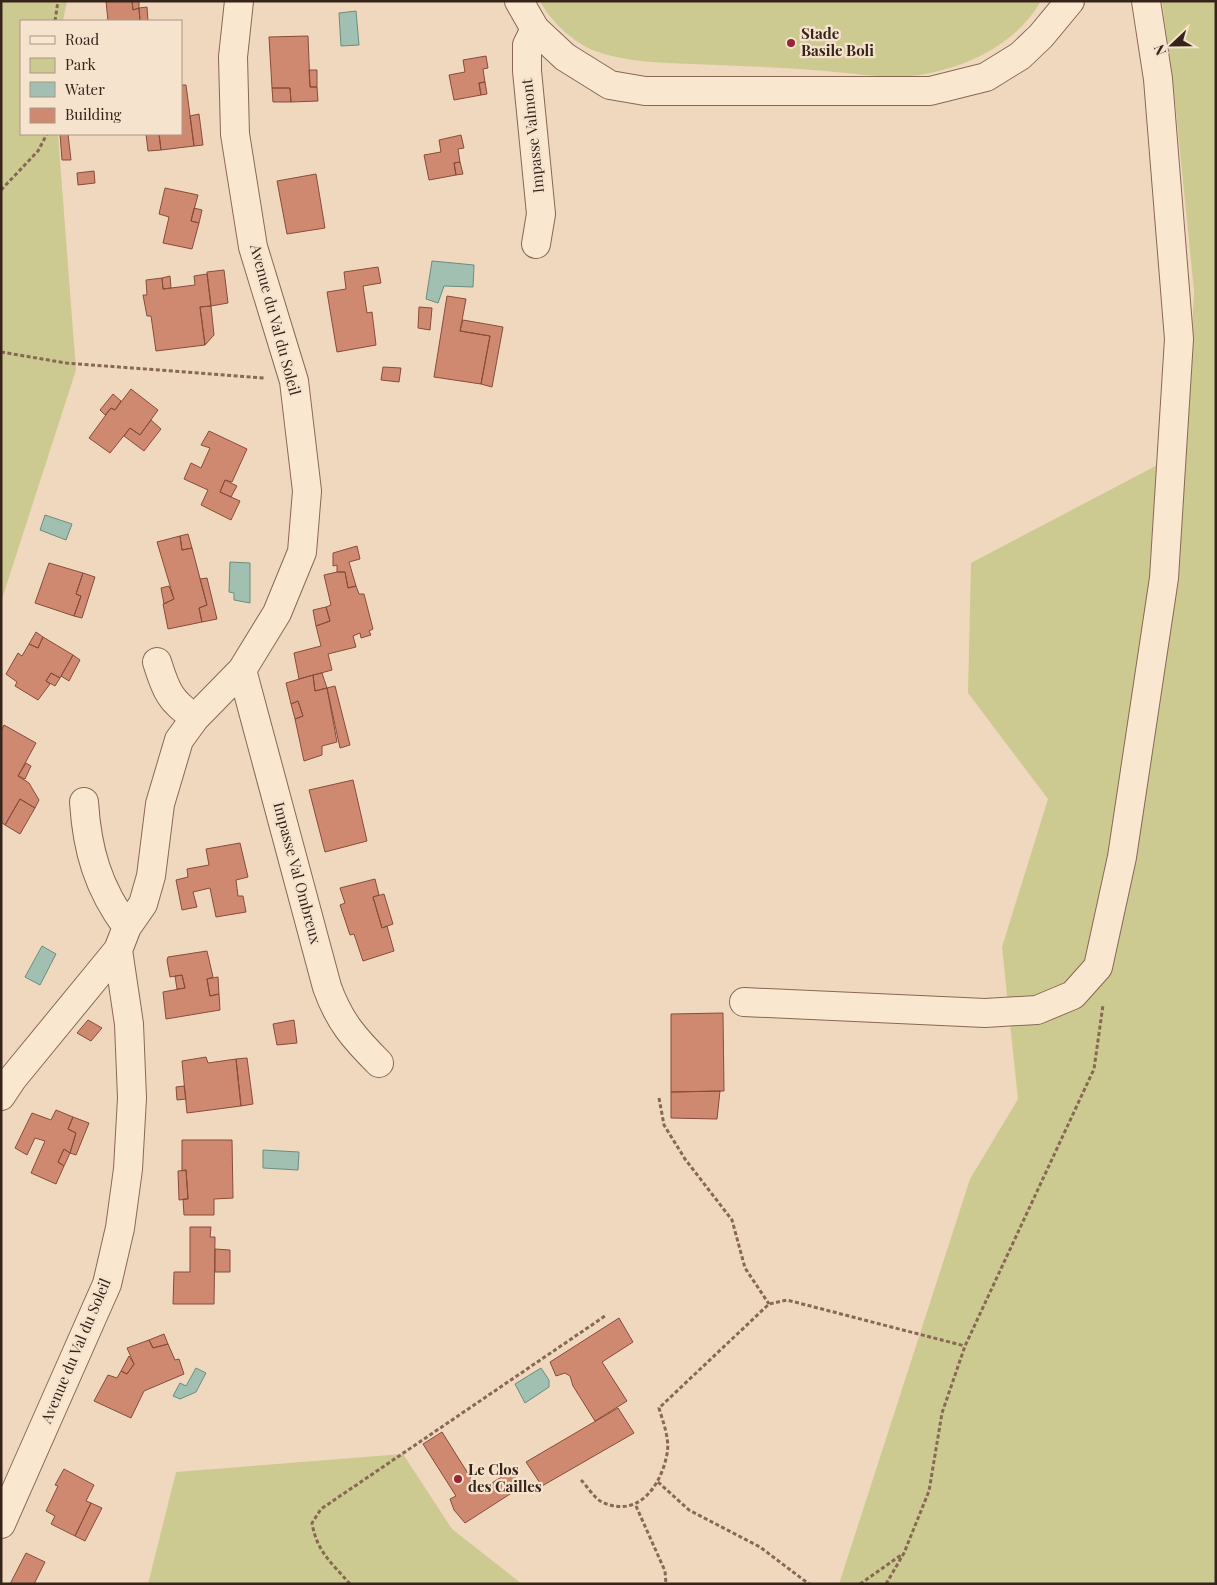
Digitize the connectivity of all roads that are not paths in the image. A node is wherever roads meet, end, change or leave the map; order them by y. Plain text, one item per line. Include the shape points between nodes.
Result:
1 (239, 1) edge
2 (1070, 1) edge
3 (1146, 1) edge
4 (519, 2) edge
5 (535, 29) junction
6 (536, 244) dead end
7 (157, 662) dead end
8 (242, 670) junction
9 (195, 718) junction
10 (84, 802) dead end
11 (122, 938) junction
12 (744, 1002) dead end
13 (379, 1063) dead end
14 (1, 1096) edge
15 (1, 1524) edge

1 - 8 street, Avenue du Val du Soleil via 233,57 235,134 253,247 294,381 307,491 302,552 277,613
2 - 5 street via 1042,36 1020,56 986,77 930,91 645,91 610,85 565,57
3 - 12 street via 1158,79 1179,339 1164,578 1122,857 1098,967 1073,995 1037,1010 985,1013
4 - 5 street
5 - 6 street, Impasse Valmont via 527,45 527,54 541,214
7 - 9 street via 165,688 176,705
8 - 9 street, Avenue du Val du Soleil
8 - 13 street, Impasse Val Ombreux via 327,987 336,1012 352,1036
9 - 11 street, Avenue du Val du Soleil via 179,740 160,804 151,876 143,904
10 - 11 street via 86,836
11 - 14 street
11 - 15 street, Avenue du Val du Soleil via 132,1098 128,1169 120,1228 107,1284

